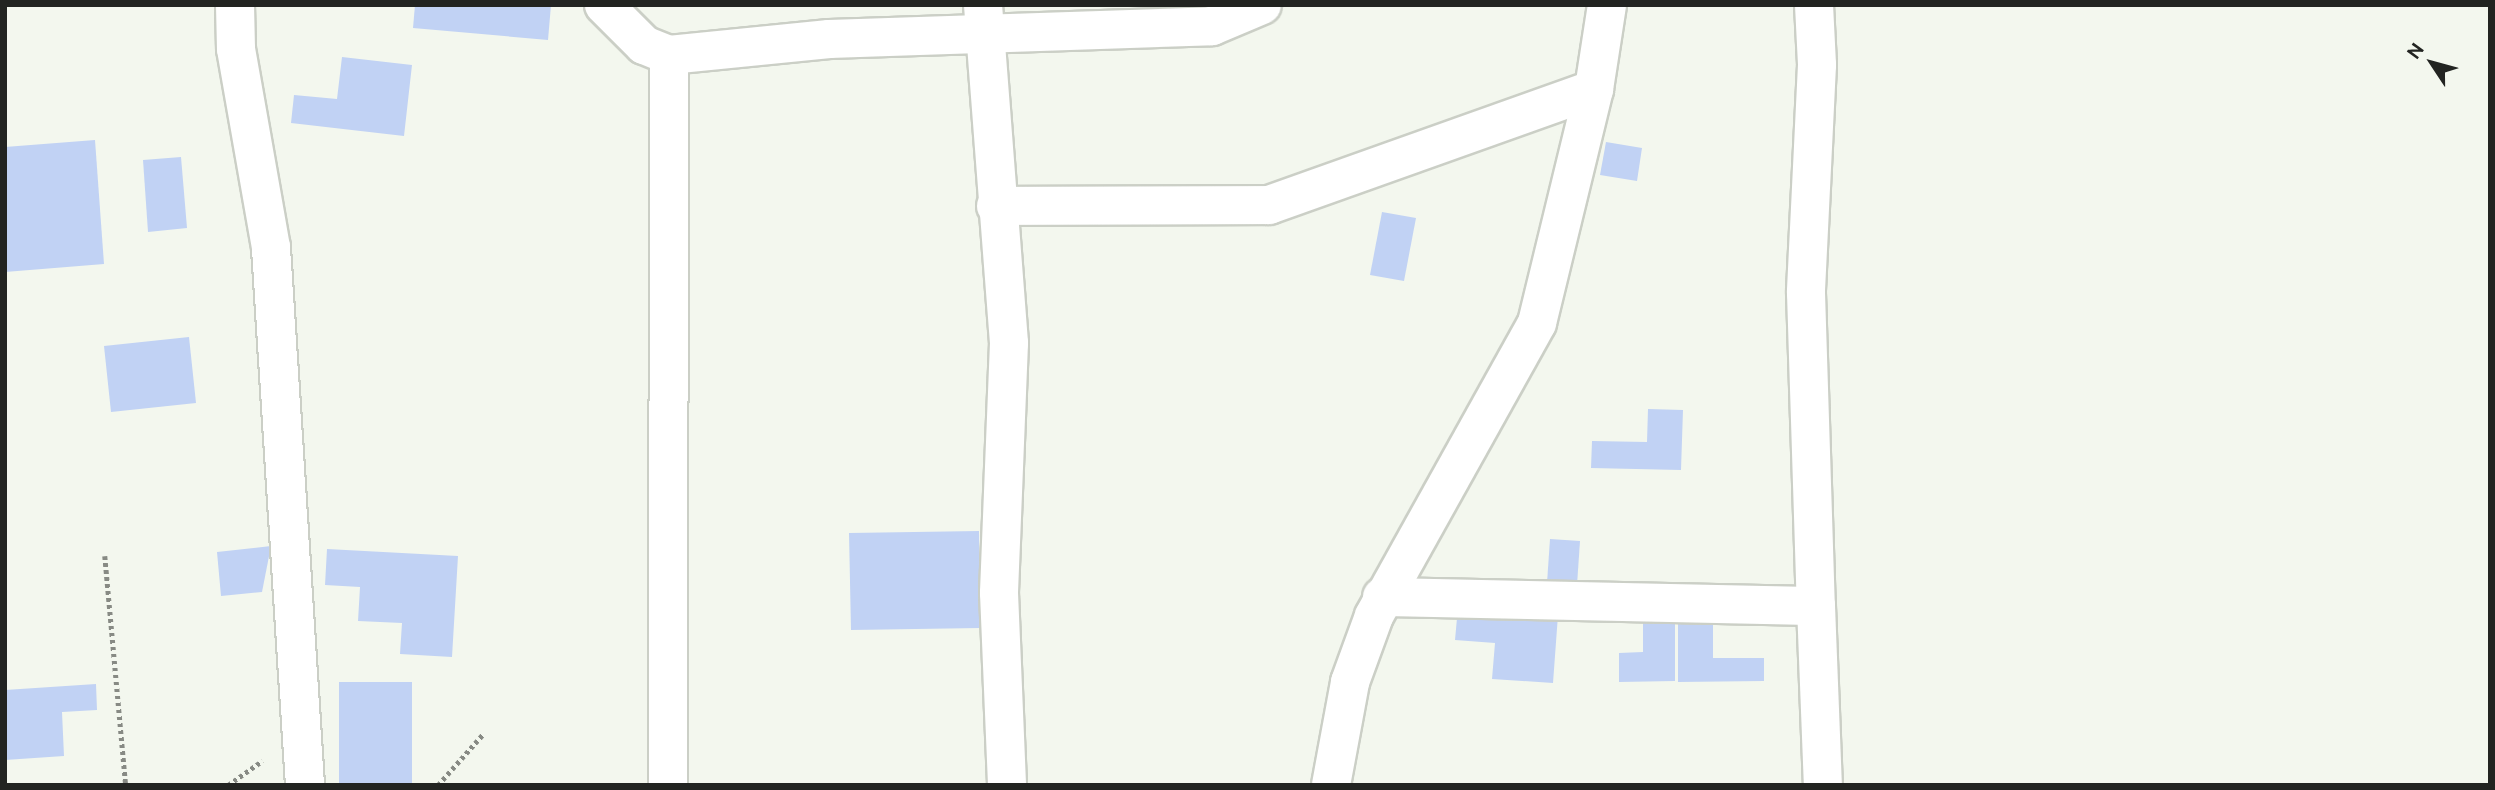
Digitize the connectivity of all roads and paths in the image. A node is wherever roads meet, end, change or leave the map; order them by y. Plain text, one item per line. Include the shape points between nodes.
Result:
1 (235, 5) edge
2 (604, 5) edge
3 (1262, 5) edge
4 (1607, 5) edge
5 (1814, 5) edge
6 (983, 19) edge
7 (669, 55) junction
8 (1594, 89) junction
9 (996, 206) junction
10 (105, 556) dead end
11 (1382, 597) junction
12 (1816, 606) junction
13 (484, 733) dead end
14 (126, 785) edge
15 (305, 785) edge
16 (438, 785) edge
17 (668, 785) edge
18 (1007, 785) edge
19 (1331, 785) edge
20 (1824, 785) edge

1 - 15 street via 236,49 271,248
2 - 7 street via 644,45
3 - 6 street via 1212,26
4 - 8 street
5 - 12 street via 1817,65 1806,293
6 - 7 street
6 - 9 street
7 - 17 street
8 - 9 street via 1269,205
8 - 11 street via 1537,323
9 - 18 street via 1009,343 999,593
10 - 14 path
11 - 12 street
11 - 19 street via 1350,682
12 - 20 street
13 - 16 path

